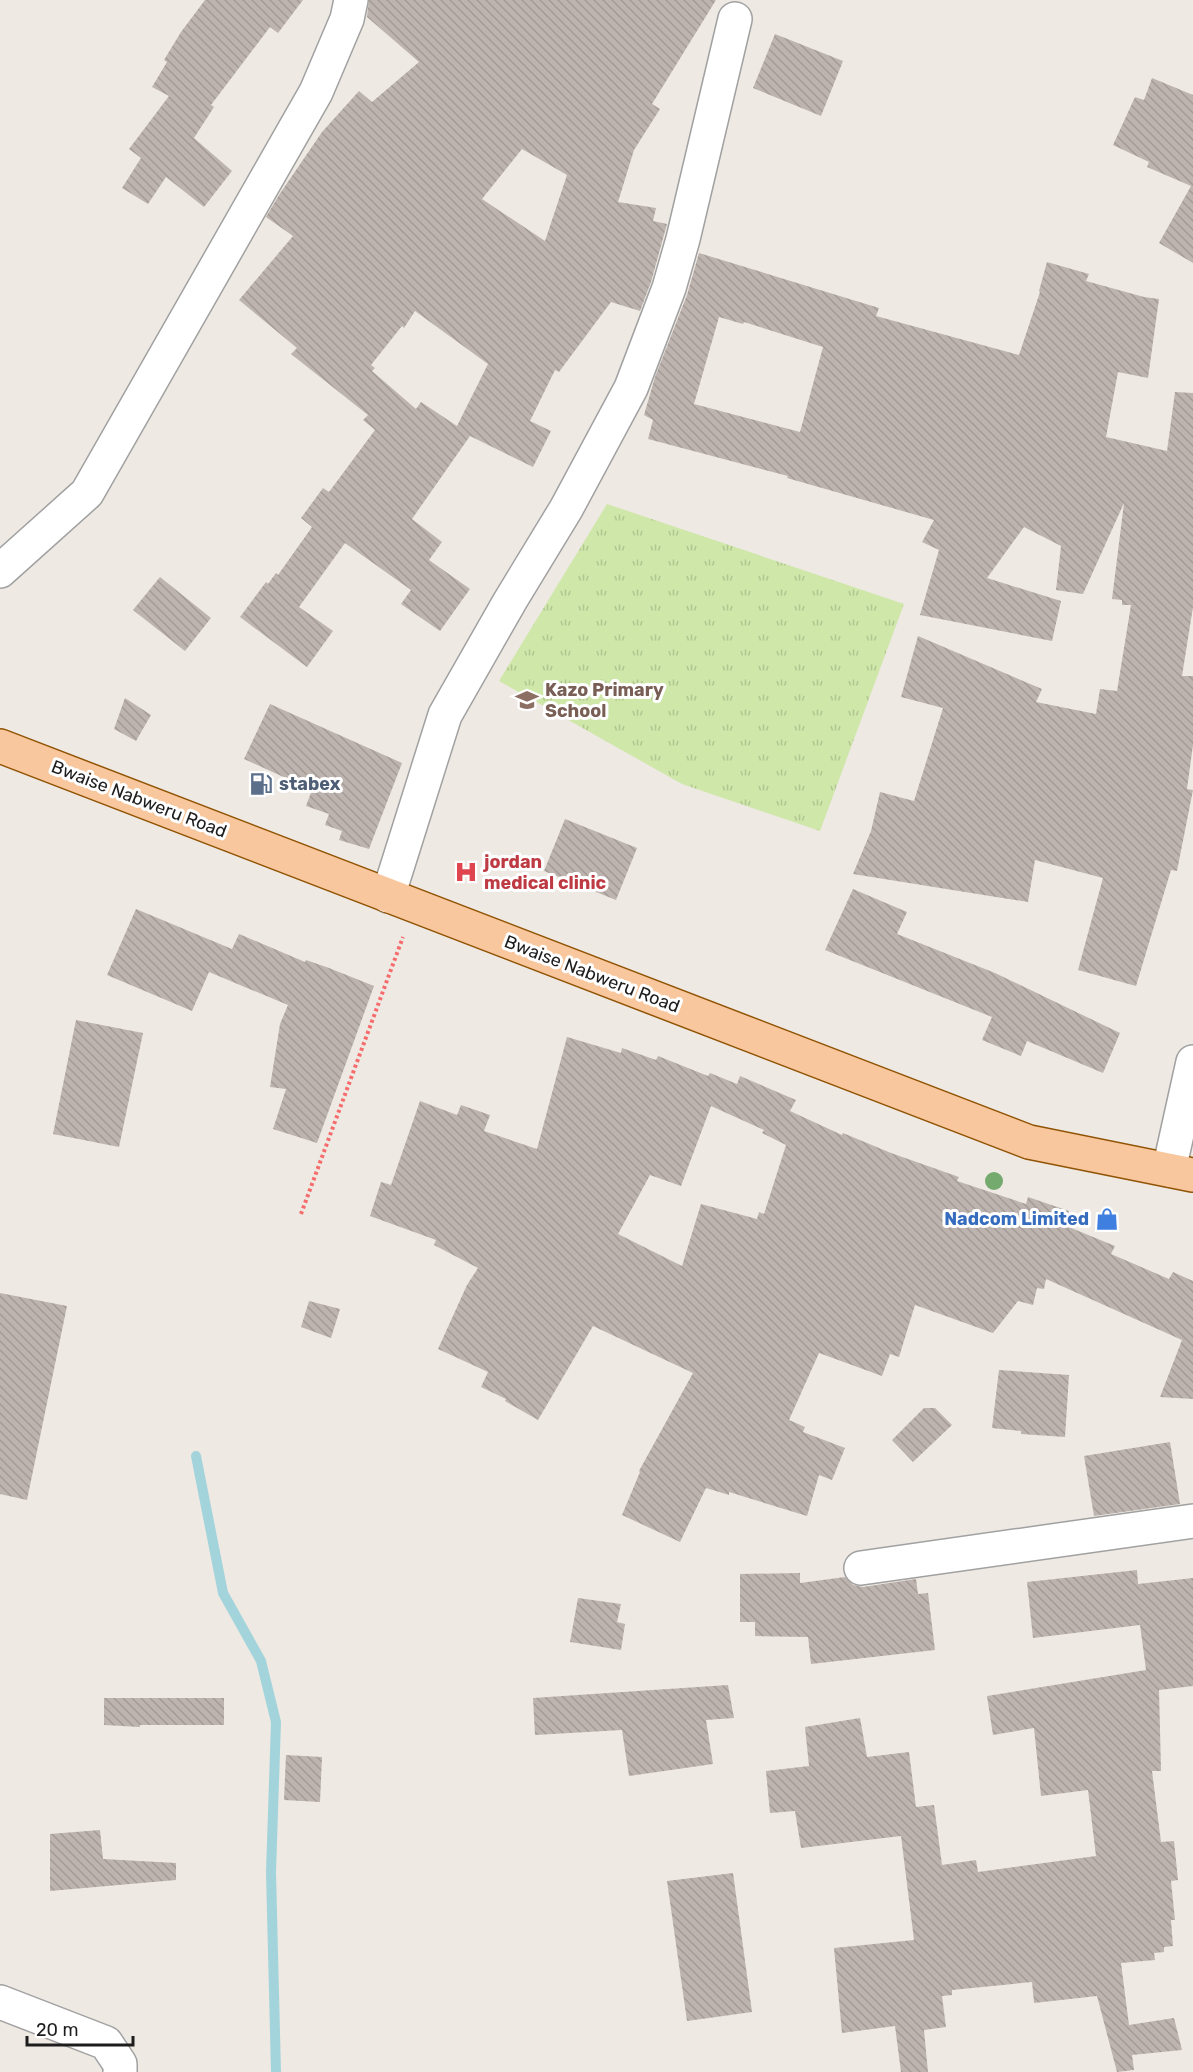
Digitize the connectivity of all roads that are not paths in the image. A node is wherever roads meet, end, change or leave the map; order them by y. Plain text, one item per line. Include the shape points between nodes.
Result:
1 (351, 0) edge
2 (735, 19) dead end
3 (0, 572) edge
4 (0, 746) edge
5 (401, 901) junction
6 (1193, 1062) edge
7 (1181, 1172) edge
8 (1193, 1521) edge
9 (861, 1568) dead end
10 (0, 2002) edge
11 (120, 2072) edge

1 - 3 street via 347,20 316,93 87,493
2 - 5 street via 669,288 631,388 566,509 445,715
4 - 5 main road, Bwaise Nabweru Road
5 - 7 main road, Bwaise Nabweru Road via 1029,1142
6 - 7 street
8 - 9 street
10 - 11 street via 106,2043 120,2064

